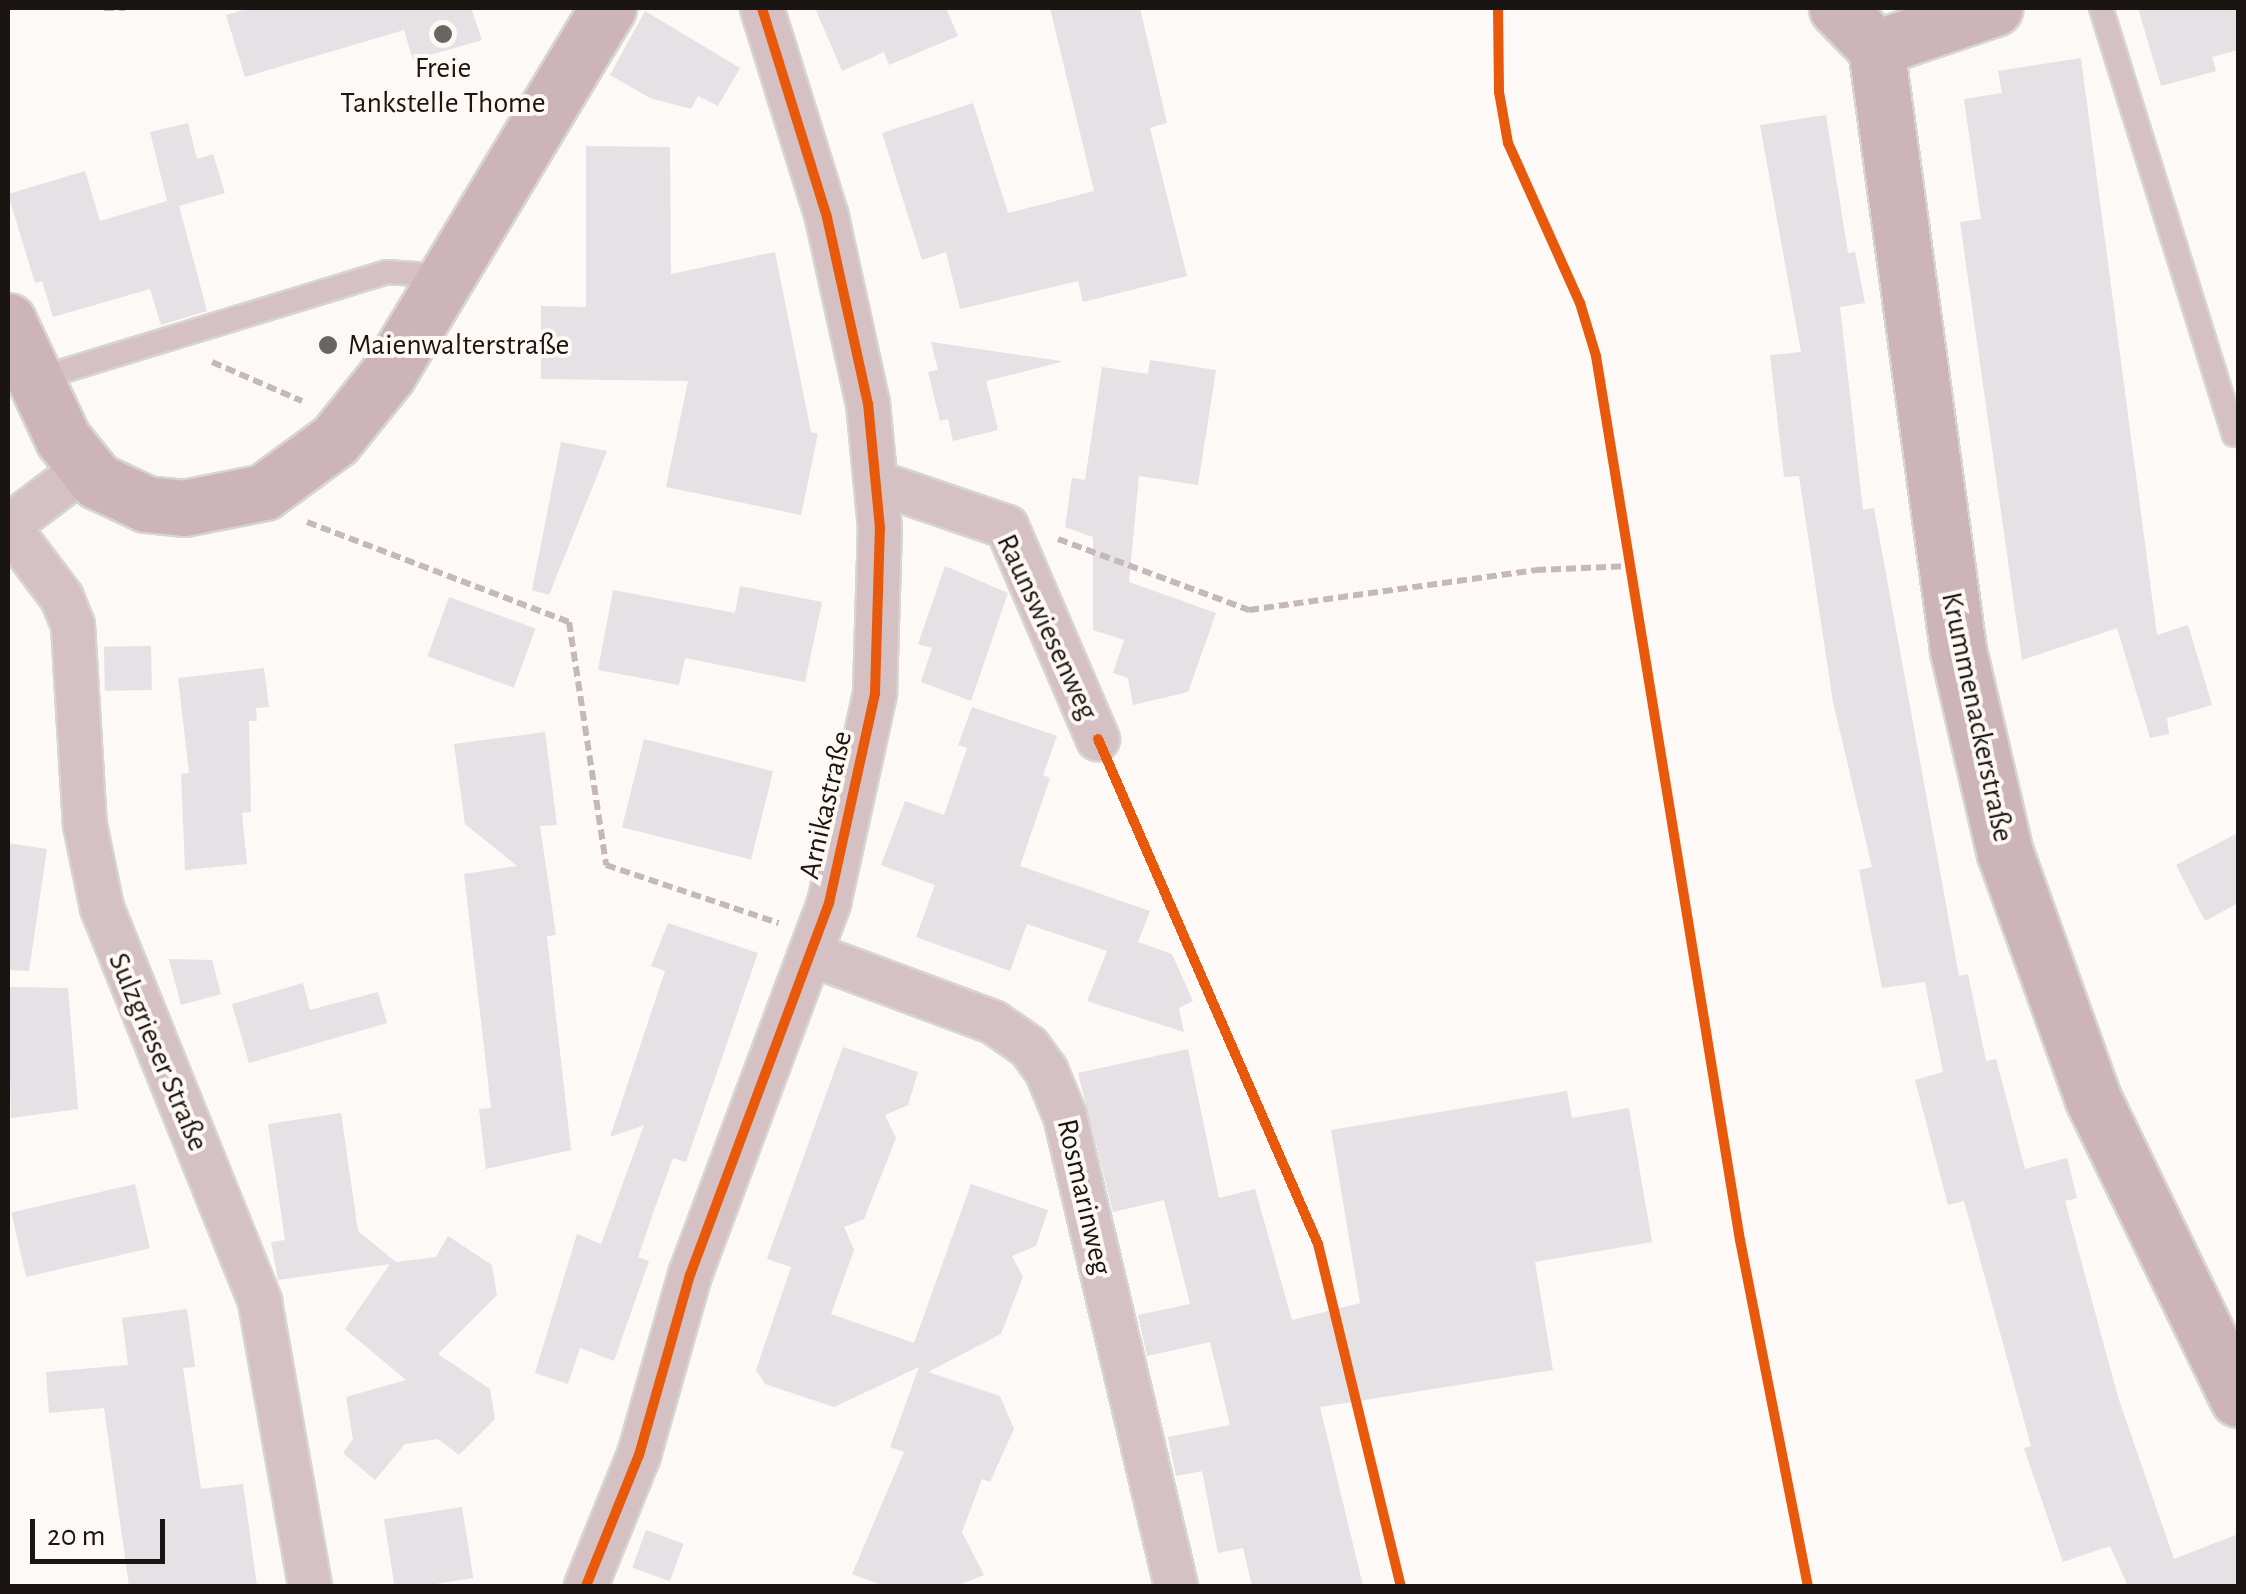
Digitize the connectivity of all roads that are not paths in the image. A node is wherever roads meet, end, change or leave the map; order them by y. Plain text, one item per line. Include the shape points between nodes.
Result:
1 (608, 8) edge
2 (762, 8) edge
3 (1837, 8) edge
4 (1994, 8) edge
5 (2102, 8) edge
6 (1876, 48) junction
7 (450, 277) junction
8 (8, 321) edge
9 (34, 380) junction
10 (2234, 435) dead end
11 (84, 469) junction
12 (878, 483) junction
13 (8, 526) edge
14 (1098, 739) dead end
15 (814, 945) junction
16 (2238, 1399) edge
17 (310, 1586) edge
18 (586, 1586) edge
19 (1176, 1586) edge

1 - 7 main road
2 - 12 street, Arnikastraße via 836,251
3 - 6 main road
4 - 6 main road
5 - 10 lane
6 - 16 main road, Krummenackerstraße via 1958,650 1984,779 2072,1051
7 - 9 lane via 388,272
7 - 11 main road via 354,421 292,475 247,498 200,508 146,504 111,490
8 - 9 main road
9 - 11 main road
11 - 13 street
12 - 14 street, Raunswiesenweg via 1007,526
12 - 15 street, Arnikastraße via 880,603 870,732
13 - 17 street, Sulzgrieser Straße via 62,598 73,626 85,825 102,908 260,1302
15 - 18 street, Arnikastraße via 690,1275 638,1455
15 - 19 street, Rosmarinweg via 993,1022 1029,1046 1046,1070 1065,1116

